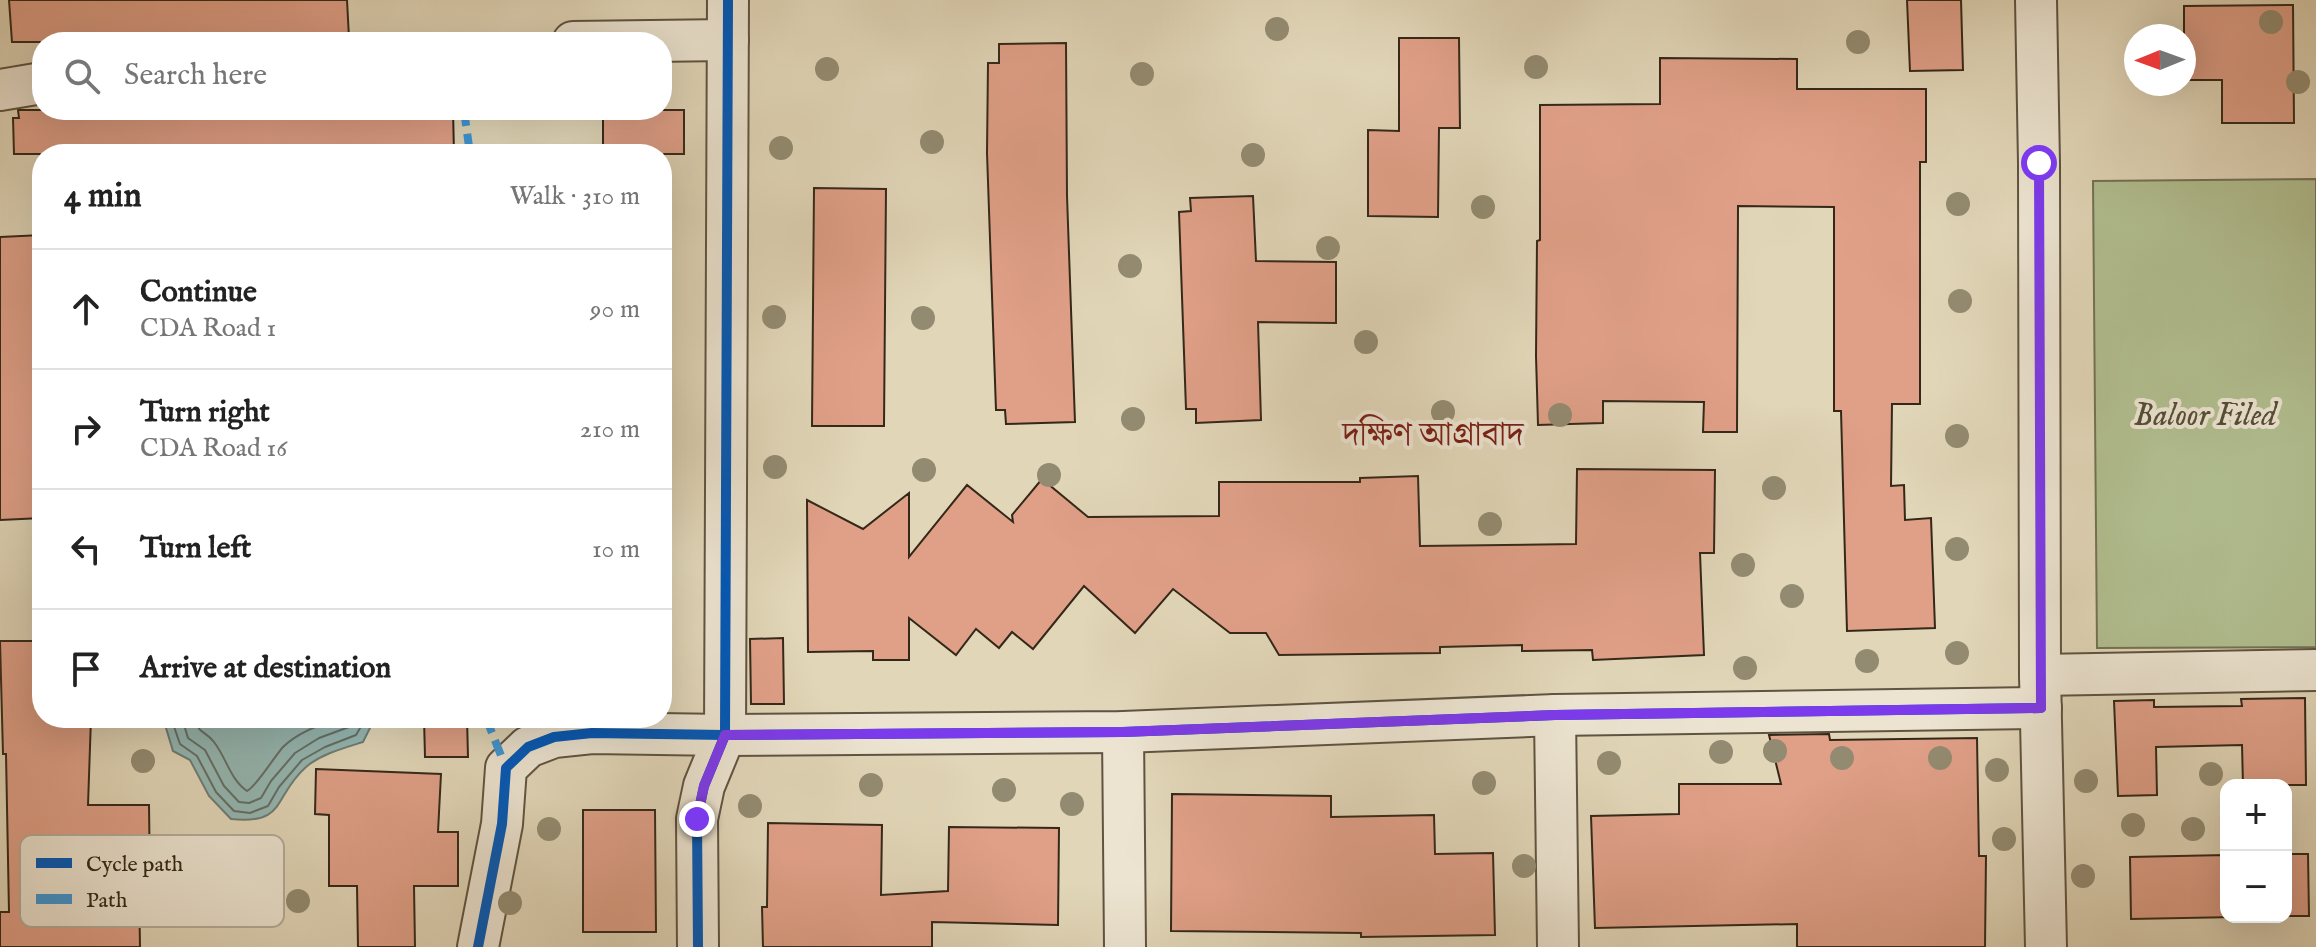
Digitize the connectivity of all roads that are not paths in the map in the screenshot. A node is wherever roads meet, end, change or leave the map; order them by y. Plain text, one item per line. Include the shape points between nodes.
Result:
1 (728, 0) edge
2 (2036, 0) edge
3 (728, 40) junction
4 (672, 41) edge
5 (32, 85) edge
6 (0, 90) edge
7 (2316, 670) edge
8 (2041, 691) junction
9 (1555, 715) junction
10 (1123, 732) junction
11 (725, 735) junction
12 (478, 947) edge
13 (698, 947) edge
14 (1125, 947) edge
15 (1558, 947) edge
16 (2046, 947) edge

1 - 3 street
2 - 8 street
3 - 4 street
3 - 11 street
5 - 6 street
7 - 8 street
8 - 9 street
8 - 16 street
9 - 10 street
9 - 15 street
10 - 11 street
10 - 14 street
11 - 12 street via 592,733 554,737 528,747 506,768 502,824
11 - 13 street via 697,819

